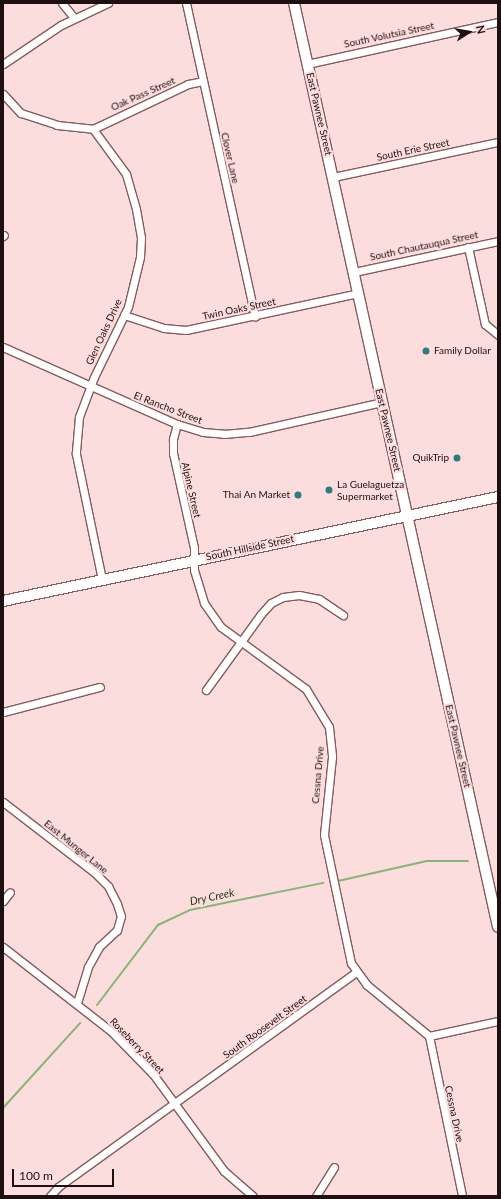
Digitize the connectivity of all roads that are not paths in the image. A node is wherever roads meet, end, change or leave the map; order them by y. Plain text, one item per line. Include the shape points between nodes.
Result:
1 (62, 3) edge
2 (108, 3) edge
3 (186, 3) edge
4 (294, 3) edge
5 (74, 18) junction
6 (498, 22) edge
7 (3, 64) edge
8 (308, 64) junction
9 (203, 81) junction
10 (3, 94) edge
11 (93, 129) junction
12 (498, 142) edge
13 (333, 178) junction
14 (498, 240) edge
15 (468, 247) junction
16 (354, 272) junction
17 (358, 293) junction
18 (124, 315) junction
19 (255, 316) junction
20 (498, 335) edge
21 (3, 347) edge
22 (90, 387) junction
23 (382, 402) junction
24 (177, 424) junction
25 (498, 497) edge
26 (408, 515) junction
27 (195, 560) junction
28 (102, 580) junction
29 (3, 601) edge
30 (343, 615) dead end
31 (241, 641) junction
32 (100, 687) dead end
33 (206, 690) dead end
34 (3, 712) edge
35 (3, 802) edge
36 (10, 892) dead end
37 (3, 901) edge
38 (498, 927) edge
39 (3, 947) edge
40 (356, 972) junction
41 (77, 1003) junction
42 (498, 1021) edge
43 (429, 1036) junction
44 (174, 1104) junction
45 (334, 1167) dead end
46 (50, 1196) edge
47 (253, 1196) edge
48 (316, 1196) edge
49 (462, 1196) edge

1 - 5 street
2 - 5 street
3 - 9 street, Clover Lane
4 - 8 main road, East Pawnee Street
5 - 7 street
6 - 8 street, South Volutsia Street
8 - 13 main road, East Pawnee Street
9 - 11 street, Oak Pass Street via 188,84
9 - 19 street, Clover Lane
10 - 11 street via 21,113 57,125
11 - 18 street, Glen Oaks Drive via 126,174 136,209 140,257
12 - 13 street, South Erie Street
13 - 16 main road, East Pawnee Street
14 - 15 street, South Chautauqua Street
15 - 16 street, South Chautauqua Street
15 - 20 street via 485,324
16 - 17 main road, East Pawnee Street
17 - 19 street, Twin Oaks Street
17 - 23 main road, East Pawnee Street
18 - 19 street, Twin Oaks Street via 175,330
18 - 22 street, Glen Oaks Drive
21 - 22 street, El Rancho Street
22 - 24 street, El Rancho Street
22 - 28 street, Glen Oaks Drive via 80,417 76,454
23 - 24 street, El Rancho Street via 249,432 203,432
23 - 26 main road, East Pawnee Street
24 - 27 street, Alpine Street via 173,453
25 - 26 main road, South Hillside Street
26 - 27 main road, South Hillside Street
26 - 38 main road, East Pawnee Street
27 - 28 main road, South Hillside Street
27 - 31 street, Cessna Drive via 194,570 204,603 221,627
28 - 29 main road, South Hillside Street
30 - 31 street via 319,599 299,595 283,597 261,614
31 - 33 street
31 - 40 street, Cessna Drive via 306,689 329,727 332,758 324,812 325,846 344,936
32 - 34 street
35 - 41 street, East Munger Lane via 94,872 108,886 117,904 121,916 117,930 99,947 88,967
36 - 37 street
39 - 41 street, Roseberry Street
40 - 43 street via 367,985
40 - 44 street, South Roosevelt Street
41 - 44 street, Roseberry Street via 111,1031 153,1074
42 - 43 street
43 - 49 street, Cessna Drive
44 - 46 street, South Roosevelt Street via 58,1187
44 - 47 street, Roseberry Street via 224,1171
45 - 48 street

